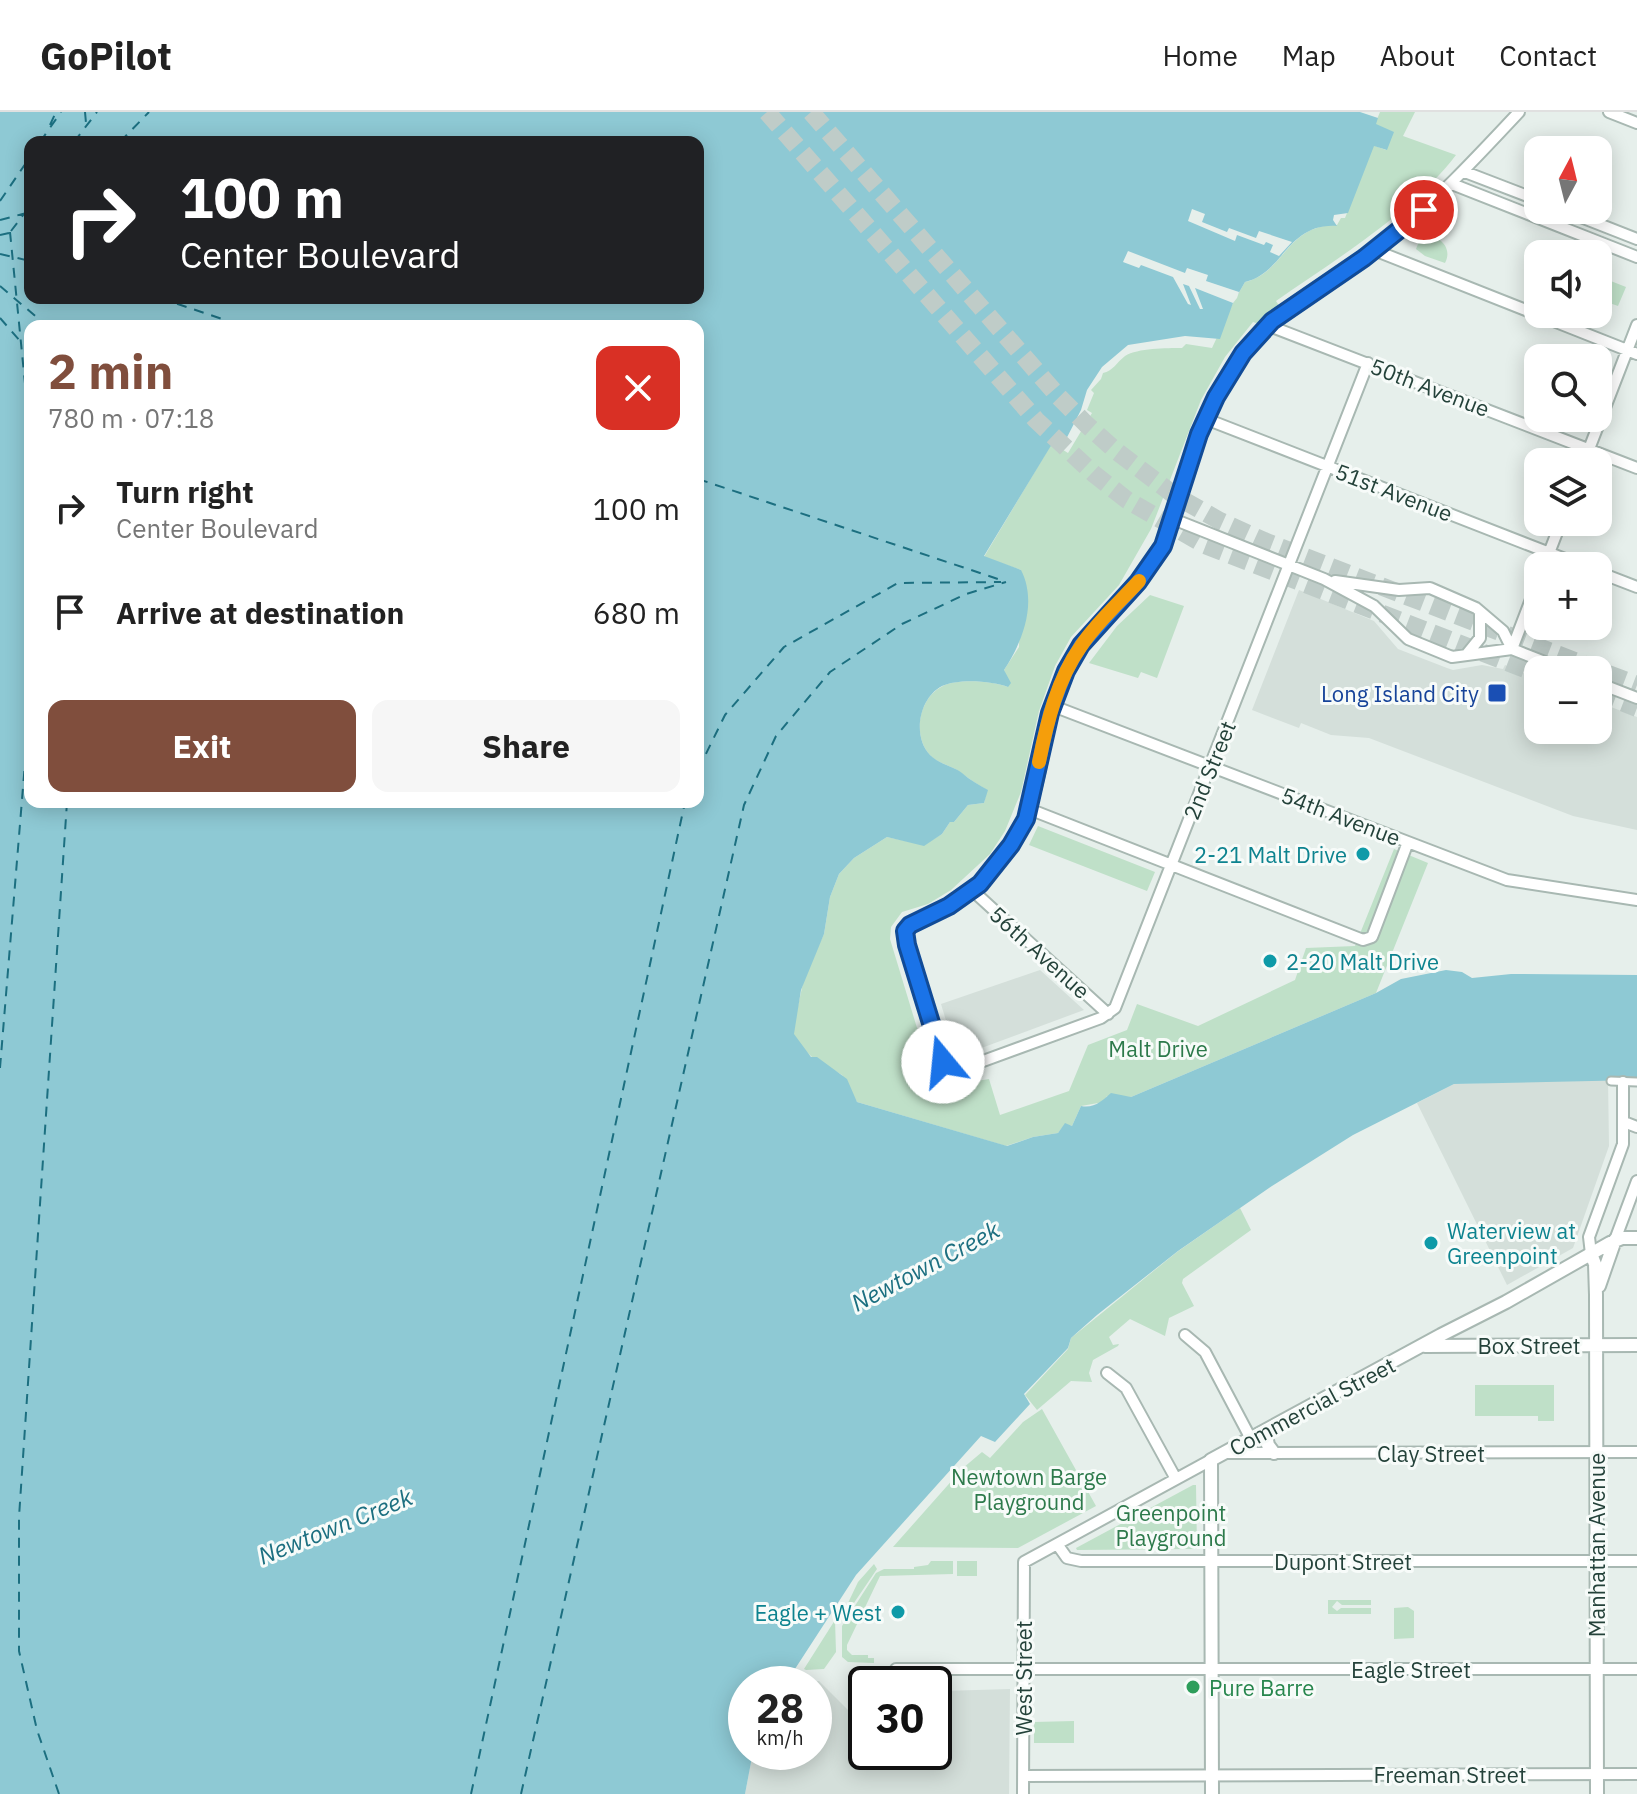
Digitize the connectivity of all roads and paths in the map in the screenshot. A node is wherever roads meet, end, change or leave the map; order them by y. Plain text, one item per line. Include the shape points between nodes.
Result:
1 (1519, 112) edge
2 (1609, 112) edge
3 (1637, 123) edge
4 (1465, 172) junction
5 (1452, 184) junction
6 (1524, 195) edge
7 (1599, 224) edge
8 (1637, 239) edge
9 (1374, 250) junction
10 (1637, 257) edge
11 (1267, 325) junction
12 (1637, 325) edge
13 (1632, 352) edge
14 (1368, 363) junction
15 (1206, 419) junction
16 (1586, 448) edge
17 (1589, 448) edge
18 (1612, 458) edge
19 (1327, 465) junction
20 (1637, 468) edge
21 (1173, 519) junction
22 (1546, 552) edge
23 (1289, 565) junction
24 (1612, 577) edge
25 (1324, 579) junction
26 (1637, 587) edge
27 (1480, 611) junction
28 (1524, 618) edge
29 (1512, 649) junction
30 (1466, 656) junction
31 (1530, 656) edge
32 (1612, 688) edge
33 (1637, 698) edge
34 (1053, 706) junction
35 (1211, 765) junction
36 (1029, 809) junction
37 (1408, 842) junction
38 (1171, 865) junction
39 (972, 890) junction
40 (1637, 900) edge
41 (1108, 1014) junction
42 (1611, 1081) dead end
43 (1623, 1082) junction
44 (1637, 1082) edge
45 (1624, 1122) junction
46 (1637, 1127) edge
47 (1637, 1181) edge
48 (1637, 1238) edge
49 (1615, 1240) junction
50 (1596, 1251) junction
51 (1596, 1295) junction
52 (1471, 1321) junction
53 (1185, 1335) dead end
54 (1477, 1345) junction
55 (1596, 1345) junction
56 (1637, 1345) edge
57 (1422, 1347) junction
58 (1107, 1373) dead end
59 (1265, 1431) junction
60 (1251, 1439) junction
61 (1596, 1452) junction
62 (1637, 1452) edge
63 (1225, 1453) junction
64 (1274, 1453) junction
65 (1211, 1460) junction
66 (1176, 1479) junction
67 (1057, 1544) junction
68 (1211, 1561) junction
69 (1596, 1561) junction
70 (1637, 1561) edge
71 (1024, 1562) joint
72 (952, 1669) edge
73 (1596, 1669) junction
74 (1637, 1669) edge
75 (1023, 1670) junction
76 (1211, 1670) junction
77 (1596, 1774) junction
78 (1637, 1774) edge
79 (1212, 1775) junction
80 (1023, 1776) junction
81 (1023, 1794) edge
82 (1212, 1794) edge
83 (1597, 1794) edge

1 - 4 street
2 - 3 street
4 - 5 street
4 - 6 street
5 - 9 street
5 - 10 street
7 - 8 street
9 - 11 street
9 - 13 street
11 - 14 street, 50th Avenue
11 - 15 street via 1230,372
12 - 13 street
13 - 17 street
14 - 16 street, 50th Avenue
14 - 19 street, 2nd Street
15 - 19 street, 51st Avenue
15 - 21 street
18 - 20 street, 50th Avenue
19 - 22 street, 51st Avenue
19 - 23 street, 2nd Street
21 - 23 street
21 - 34 street via 1143,575 1081,645
23 - 25 street
23 - 35 street, 2nd Street
24 - 26 street
25 - 27 street via 1393,590 1427,587
25 - 30 street via 1374,606 1408,639 1452,657
27 - 29 street via 1503,631
27 - 30 street via 1480,638
28 - 29 street
29 - 30 street
29 - 31 street
32 - 33 street
34 - 35 street, 54th Avenue
34 - 36 street
35 - 37 street, 54th Avenue
35 - 38 street, 2nd Street
36 - 38 street
36 - 39 street via 1011,845
37 - 38 street via 1372,937 1363,940
37 - 40 street, 54th Avenue via 1515,883
38 - 41 street, 2nd Street via 1115,1008
39 - 41 street, 56th Avenue
39 - 41 street via 905,931 948,1069 964,1068
42 - 43 street
43 - 44 street
43 - 45 street, Manhattan Avenue
45 - 46 street
45 - 50 street, Manhattan Avenue via 1623,1144 1589,1237
47 - 49 street, Manhattan Avenue
48 - 49 street
49 - 50 street, Commercial Street
49 - 51 street, Manhattan Avenue
50 - 51 street, Manhattan Avenue
50 - 52 street, Commercial Street
51 - 55 street, Manhattan Avenue
52 - 54 street via 1468,1333
52 - 57 street, Commercial Street
53 - 60 street via 1205,1352
54 - 55 street, Box Street
54 - 57 street, Box Street
55 - 56 street, Box Street
55 - 61 street, Manhattan Avenue
57 - 59 street, Commercial Street
58 - 66 street via 1126,1388
59 - 60 street, Commercial Street
59 - 64 street
60 - 63 street, Commercial Street
61 - 62 street, Clay Street
61 - 64 street, Clay Street
61 - 69 street, Manhattan Avenue
63 - 64 street, Clay Street
63 - 65 street, Commercial Street
65 - 66 street, Commercial Street
65 - 68 street
66 - 67 street, Commercial Street
67 - 68 street, Dupont Street via 1076,1561
67 - 71 street, Commercial Street
68 - 69 street, Dupont Street
68 - 76 street
69 - 70 street, Dupont Street
69 - 73 street, Manhattan Avenue
71 - 75 street, West Street
72 - 75 street, Eagle Street
73 - 74 street, Eagle Street
73 - 76 street, Eagle Street
73 - 77 street, Manhattan Avenue
75 - 76 street, Eagle Street
75 - 80 street, West Street
76 - 79 street
77 - 78 street, Freeman Street
77 - 79 street, Freeman Street
77 - 83 street, Manhattan Avenue
79 - 80 street, Freeman Street
79 - 82 street
80 - 81 street, West Street

